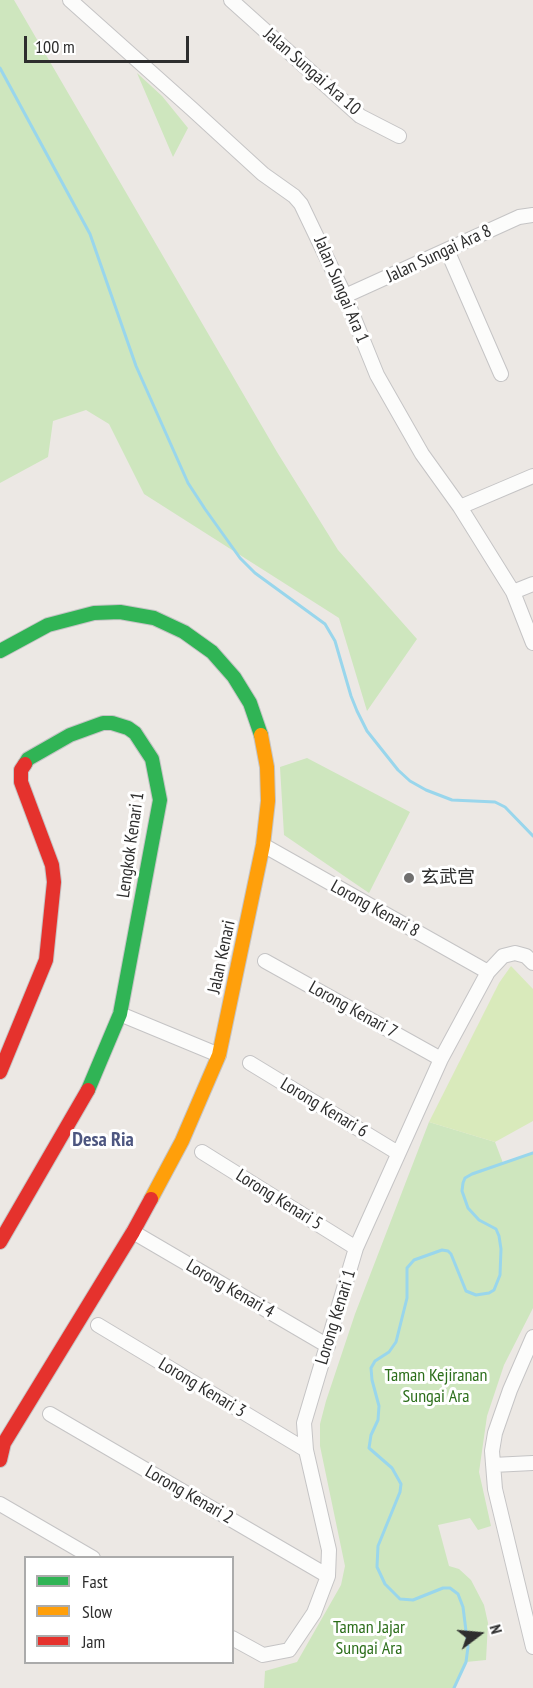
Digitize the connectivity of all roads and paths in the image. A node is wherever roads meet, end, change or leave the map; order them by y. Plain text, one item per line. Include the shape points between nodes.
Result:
1 (70, 0) edge
2 (231, 0) edge
3 (399, 136) dead end
4 (533, 215) edge
5 (447, 250) junction
6 (345, 296) junction
7 (501, 374) dead end
8 (533, 476) edge
9 (460, 507) junction
10 (533, 584) edge
11 (513, 592) junction
12 (533, 643) edge
13 (0, 651) edge
14 (263, 845) junction
15 (265, 961) dead end
16 (533, 963) edge
17 (488, 972) junction
18 (120, 1014) junction
19 (219, 1055) junction
20 (441, 1059) junction
21 (249, 1063) dead end
22 (0, 1072) edge
23 (202, 1152) dead end
24 (398, 1153) junction
25 (133, 1232) junction
26 (0, 1242) edge
27 (356, 1248) junction
28 (98, 1325) dead end
29 (533, 1337) edge
30 (328, 1346) junction
31 (51, 1414) dead end
32 (306, 1450) junction
33 (0, 1460) edge
34 (533, 1463) edge
35 (493, 1465) junction
36 (0, 1503) edge
37 (91, 1556) edge
38 (328, 1576) junction
39 (234, 1639) edge
40 (533, 1647) edge

1 - 6 street, Jalan Sungai Ara 1 via 263,174 302,204
2 - 3 street, Jalan Sungai Ara 10 via 360,116
4 - 5 street, Jalan Sungai Ara 8 via 519,217
5 - 6 street, Jalan Sungai Ara 8
5 - 7 street
6 - 9 street, Jalan Sungai Ara 1 via 377,375 422,454
8 - 9 street
9 - 11 street, Jalan Sungai Ara 1
10 - 11 street
11 - 12 street, Jalan Sungai Ara 1
13 - 14 street, Jalan Kenari via 48,625 105,612 154,618 184,632 212,652 234,677 259,728 267,767
14 - 17 street, Lorong Kenari 8
14 - 19 street, Jalan Kenari
15 - 20 street, Lorong Kenari 7
16 - 17 street, Lorong Kenari 1 via 515,953 503,956
17 - 20 street, Lorong Kenari 1
18 - 19 street
18 - 22 street, Lengkok Kenari 1 via 160,800 152,759 135,733 103,723 70,735 28,759 21,770 21,782 52,865 54,882 46,960
18 - 26 street, Lengkok Kenari 1 via 93,1080
19 - 25 street, Jalan Kenari via 182,1141
20 - 24 street, Lorong Kenari 1
21 - 24 street, Lorong Kenari 6
23 - 27 street, Lorong Kenari 5
24 - 27 street, Lorong Kenari 1
25 - 30 street, Lorong Kenari 4
25 - 33 street, Jalan Kenari via 4,1443
27 - 30 street, Lorong Kenari 1
28 - 32 street, Lorong Kenari 3
29 - 35 street via 495,1433
30 - 32 street, Lorong Kenari 1 via 304,1422
31 - 38 street, Lorong Kenari 2
32 - 38 street, Lorong Kenari 1 via 329,1550
34 - 35 street
35 - 40 street via 495,1489
36 - 37 street
38 - 39 street, Lorong Kenari 1 via 314,1613 289,1650 263,1655

